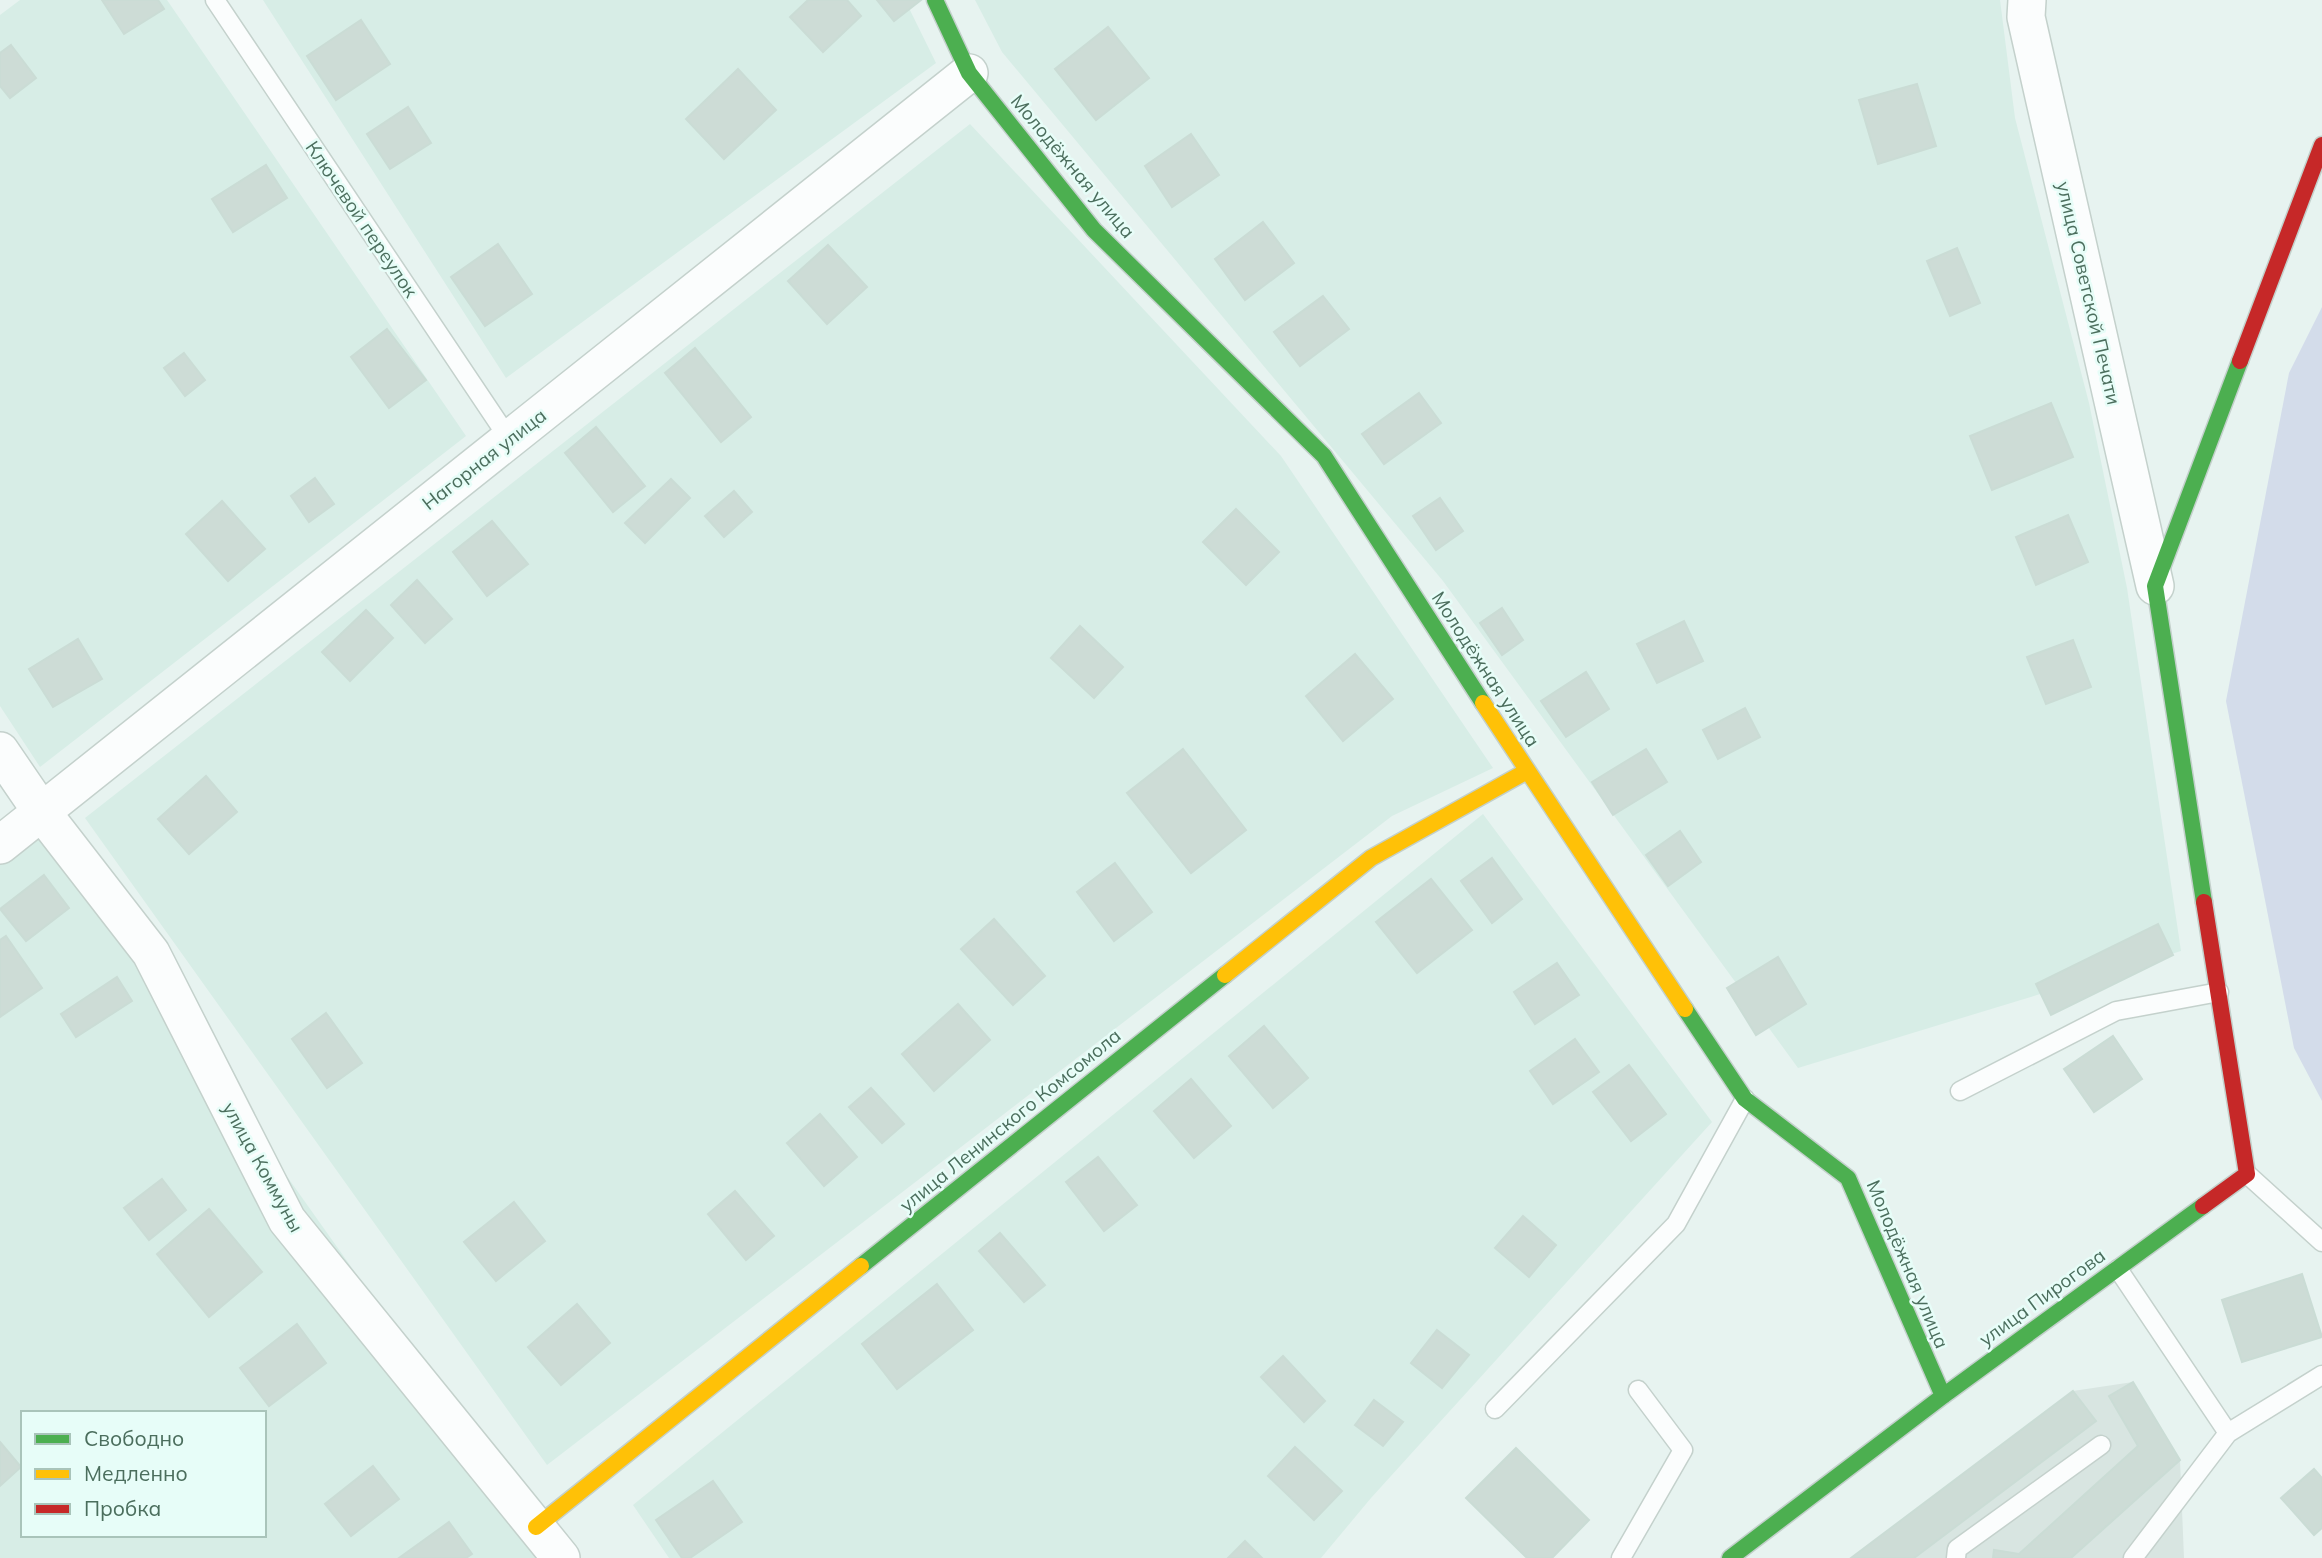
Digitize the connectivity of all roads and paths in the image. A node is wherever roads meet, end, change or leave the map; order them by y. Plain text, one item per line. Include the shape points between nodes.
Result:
1 (215, 0) edge
2 (935, 0) edge
3 (2027, 0) edge
4 (969, 73) junction
5 (2322, 145) edge
6 (509, 439) junction
7 (2155, 586) junction
8 (0, 751) edge
9 (1527, 771) junction
10 (41, 811) junction
11 (0, 845) edge
12 (2219, 992) junction
13 (1960, 1091) dead end
14 (1745, 1099) junction
15 (2247, 1174) junction
16 (2322, 1242) edge
17 (2118, 1269) junction
18 (2322, 1375) edge
19 (1639, 1390) dead end
20 (1942, 1396) junction
21 (1495, 1409) dead end
22 (2228, 1433) junction
23 (2101, 1445) dead end
24 (536, 1527) junction
25 (1953, 1555) edge
26 (561, 1558) edge
27 (1621, 1558) edge
28 (1730, 1558) edge
29 (2133, 1558) edge

1 - 6 lane, Ключевой переулок
2 - 4 street, Молодёжная улица
3 - 7 street, улица Советской Печати via 2026,17
4 - 6 street, Нагорная улица
4 - 9 street, Молодёжная улица via 1094,230 1324,456
5 - 7 street
6 - 10 street, Нагорная улица
7 - 12 street
8 - 10 street, улица Коммуны
9 - 14 street, Молодёжная улица
9 - 24 street, улица Ленинского Комсомола via 1371,858
10 - 11 street, Нагорная улица
10 - 24 street, улица Коммуны via 150,953 287,1220
12 - 13 lane via 2116,1011
12 - 15 street
14 - 20 street, Молодёжная улица via 1848,1178
14 - 21 lane via 1676,1224
15 - 16 lane
15 - 17 street, улица Пирогова
17 - 20 street, улица Пирогова
17 - 22 lane
18 - 22 lane
19 - 27 lane via 1683,1450
20 - 28 street, улица Пирогова
22 - 29 lane
23 - 25 lane
24 - 26 street, улица Коммуны

